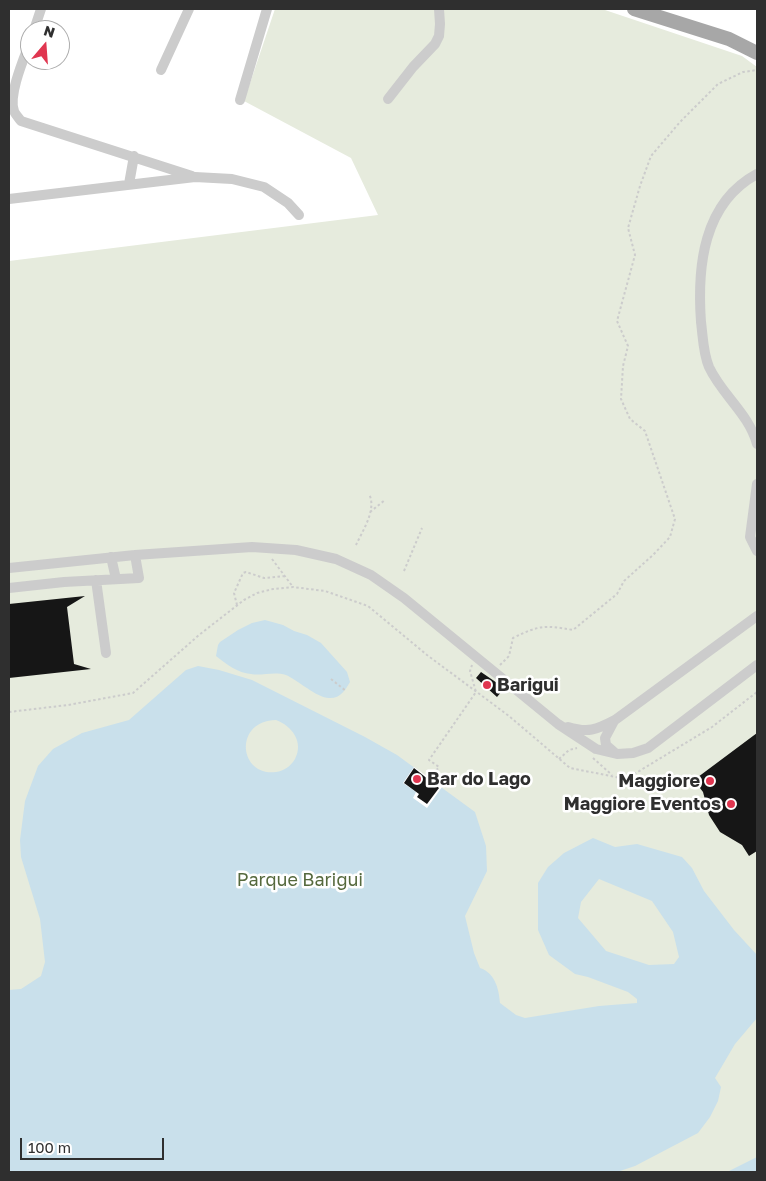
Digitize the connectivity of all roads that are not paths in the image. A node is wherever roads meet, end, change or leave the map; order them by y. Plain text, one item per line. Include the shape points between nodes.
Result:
1 (189, 9) edge
2 (267, 9) edge
3 (439, 9) edge
4 (634, 9) edge
5 (757, 53) edge
6 (20, 70) edge
7 (161, 70) dead end
8 (388, 99) dead end
9 (240, 100) dead end
10 (11, 111) edge
11 (134, 156) junction
12 (757, 174) edge
13 (195, 177) junction
14 (129, 184) junction
15 (9, 199) edge
16 (299, 215) dead end
17 (757, 444) edge
18 (757, 484) edge
19 (757, 551) edge
20 (135, 555) junction
21 (111, 557) junction
22 (9, 568) edge
23 (116, 579) junction
24 (96, 580) junction
25 (9, 588) edge
26 (757, 616) edge
27 (106, 653) dead end
28 (757, 665) edge
29 (615, 720) junction
30 (558, 724) junction
31 (617, 754) junction

1 - 7 street
2 - 9 street
3 - 8 street via 439,36 435,44
4 - 5 main road via 729,39
6 - 10 street
10 - 11 street via 21,121
11 - 13 street
11 - 14 street
12 - 17 street via 735,189 715,219 703,257 700,294 706,360 747,420
13 - 14 street
13 - 16 street via 232,179 264,187
14 - 15 street
18 - 19 street via 750,537
20 - 21 street
20 - 23 street via 139,578
20 - 30 street via 252,547 296,550 336,559 371,575
21 - 22 street
21 - 23 street
23 - 24 street
24 - 25 street
24 - 27 street
26 - 29 street
28 - 31 street via 648,748
29 - 30 street via 595,730 579,731
29 - 31 street via 605,738 606,745
30 - 31 street via 596,749

